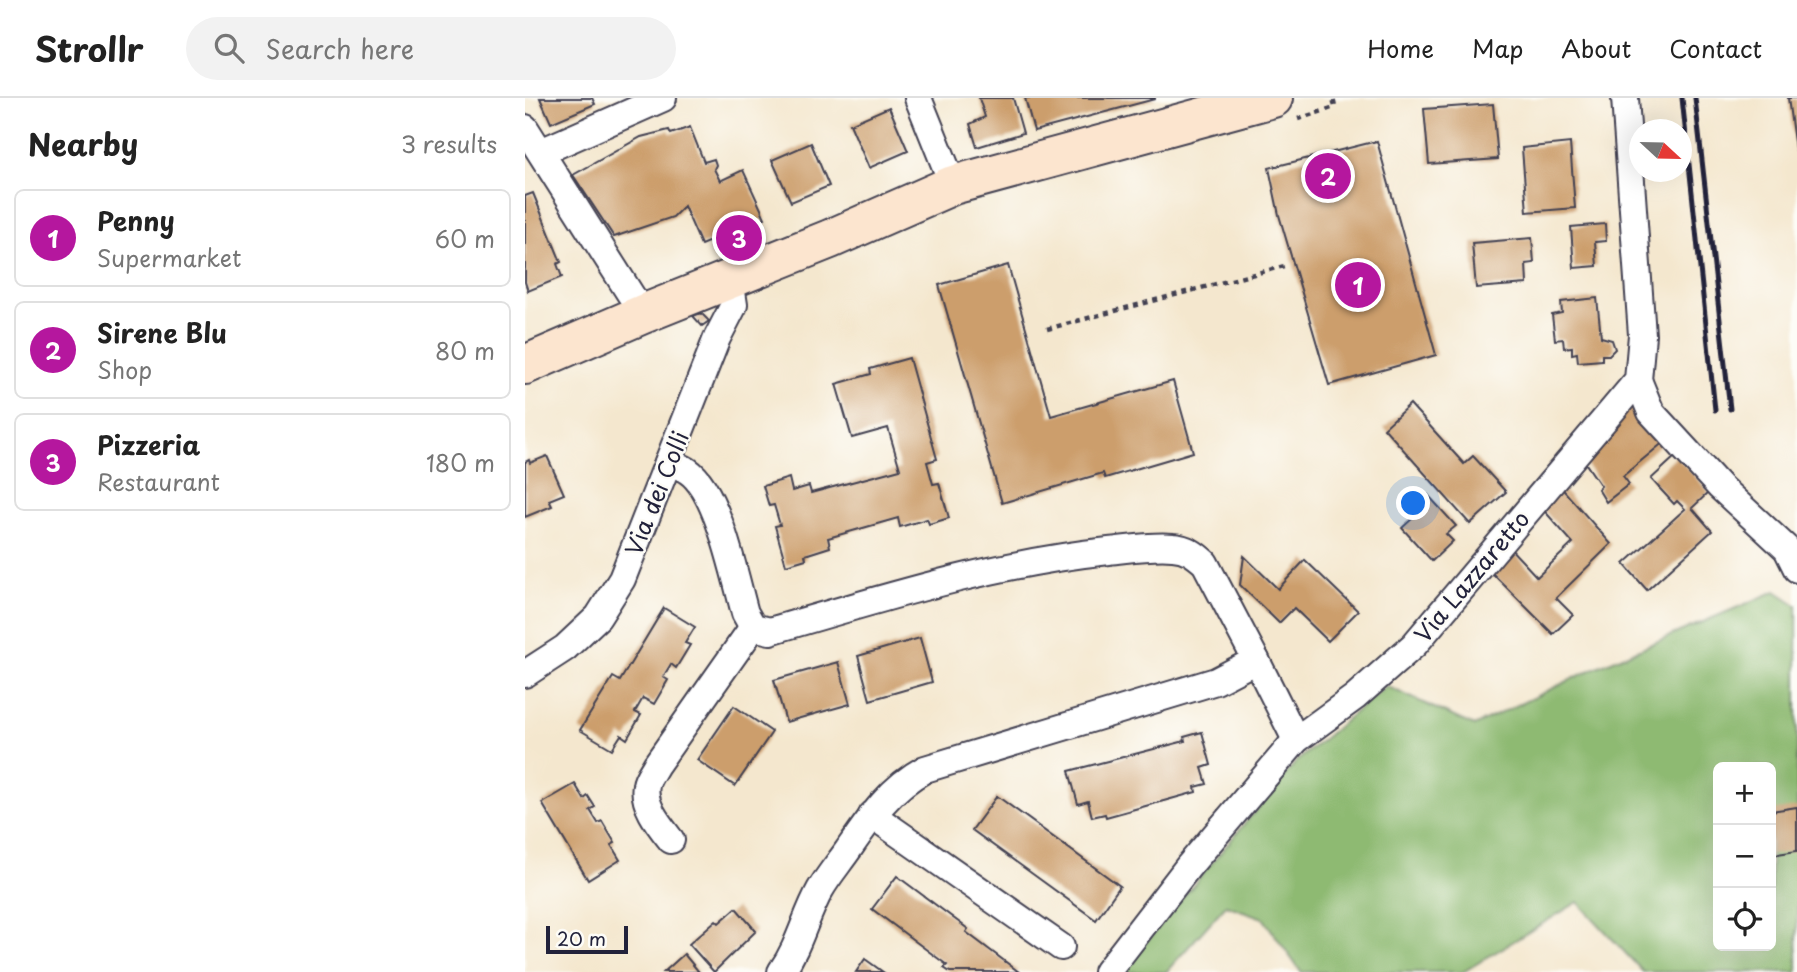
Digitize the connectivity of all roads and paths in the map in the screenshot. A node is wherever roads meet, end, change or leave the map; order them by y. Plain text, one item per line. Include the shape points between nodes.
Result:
1 (663, 98) edge
2 (918, 98) edge
3 (1333, 98) edge
4 (1625, 98) edge
5 (1284, 109) edge
6 (525, 128) edge
7 (541, 152) junction
8 (953, 185) junction
9 (1284, 267) dead end
10 (730, 279) junction
11 (643, 314) junction
12 (1047, 329) dead end
13 (525, 365) edge
14 (1638, 380) junction
15 (668, 462) junction
16 (1797, 569) edge
17 (753, 627) junction
18 (1256, 660) junction
19 (525, 674) edge
20 (1296, 740) junction
21 (872, 815) junction
22 (671, 840) dead end
23 (1061, 947) dead end
24 (781, 972) edge
25 (1107, 972) edge

1 - 7 street
2 - 8 street
3 - 5 path via 1335,107
4 - 14 street via 1643,335
5 - 8 street
6 - 7 street
7 - 11 street
8 - 10 street
9 - 12 path
10 - 11 street
10 - 15 street, Via dei Colli via 734,306
11 - 13 street
14 - 16 street via 1651,412 1720,487 1787,549
14 - 20 street, Via Lazzaretto via 1414,645 1355,697
15 - 17 street via 688,471 702,485
15 - 19 street, Via dei Colli via 622,579 597,617 565,648
17 - 18 street via 770,631 986,572 1064,556 1173,547 1192,551 1205,563
17 - 22 street via 646,785 647,802
18 - 20 street
18 - 21 street via 1216,681 925,769 894,790
20 - 25 street, Via Lazzaretto via 1188,867
21 - 23 street
21 - 24 street via 820,891

